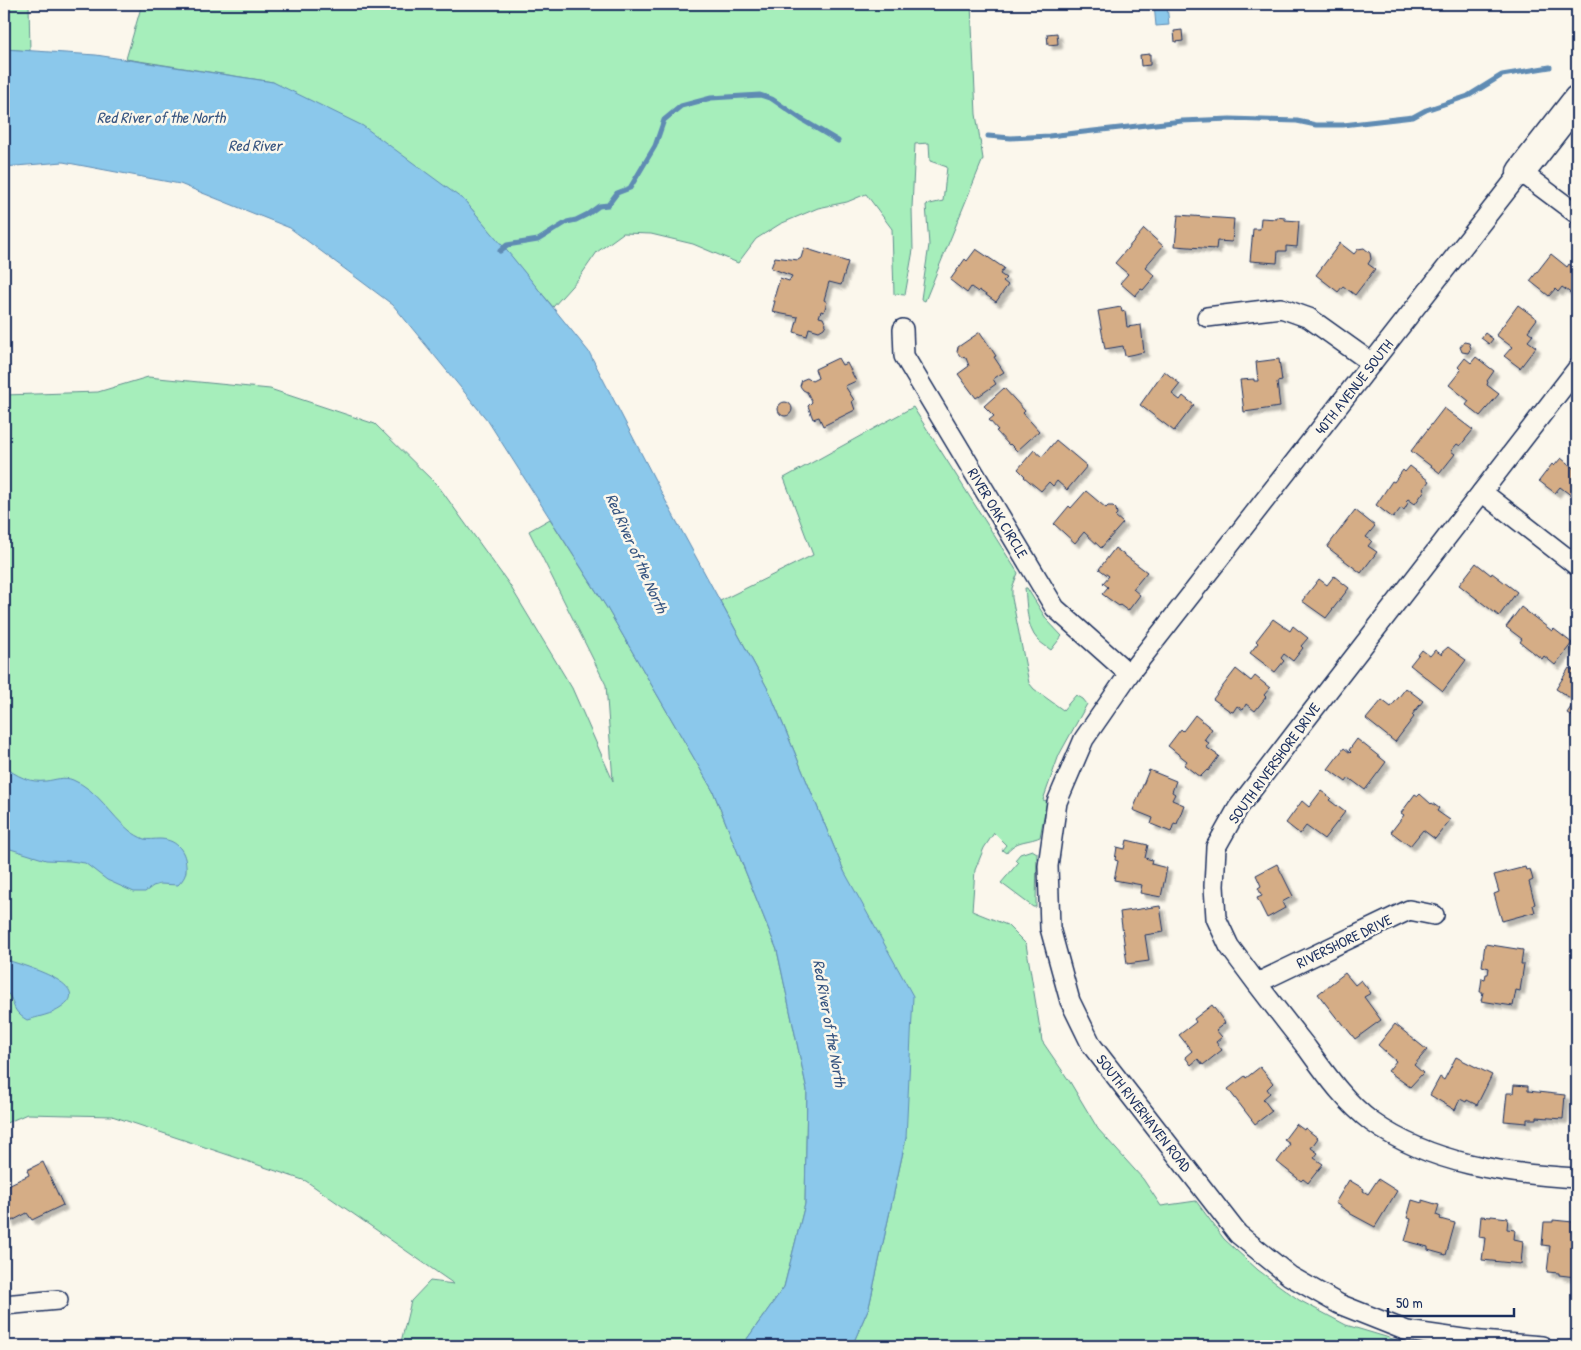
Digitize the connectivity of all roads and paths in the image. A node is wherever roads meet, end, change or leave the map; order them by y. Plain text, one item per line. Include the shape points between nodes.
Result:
1 (1577, 100) edge
2 (1521, 172) junction
3 (1577, 214) edge
4 (1207, 317) dead end
5 (903, 329) dead end
6 (1372, 363) junction
7 (1577, 370) edge
8 (1482, 492) junction
9 (1577, 566) edge
10 (1129, 674) junction
11 (1434, 915) dead end
12 (1257, 983) junction
13 (1577, 1178) edge
14 (58, 1300) dead end
15 (4, 1305) edge
16 (1468, 1343) edge
17 (1542, 1346) edge

1 - 2 street, 40TH AVENUE SOUTH
2 - 3 street
2 - 6 street, 40TH AVENUE SOUTH
4 - 6 street via 1281,308 1309,318
5 - 10 street, RIVER OAK CIRCLE via 904,356 1055,608
6 - 10 street, 40TH AVENUE SOUTH
7 - 8 street, SOUTH RIVERSHORE DRIVE
8 - 9 street
8 - 12 street, SOUTH RIVERSHORE DRIVE via 1238,808 1216,847 1216,918 1229,946
10 - 16 street, SOUTH RIVERHAVEN ROAD via 1084,740 1057,802 1048,866 1050,928 1070,1001 1092,1046 1238,1234 1290,1276 1339,1304 1406,1331
11 - 12 street, RIVERSHORE DRIVE via 1408,910
12 - 13 street, SOUTH RIVERSHORE DRIVE via 1346,1100 1372,1122 1414,1146 1471,1166
14 - 15 street
16 - 17 street, SOUTH RIVERHAVEN ROAD

